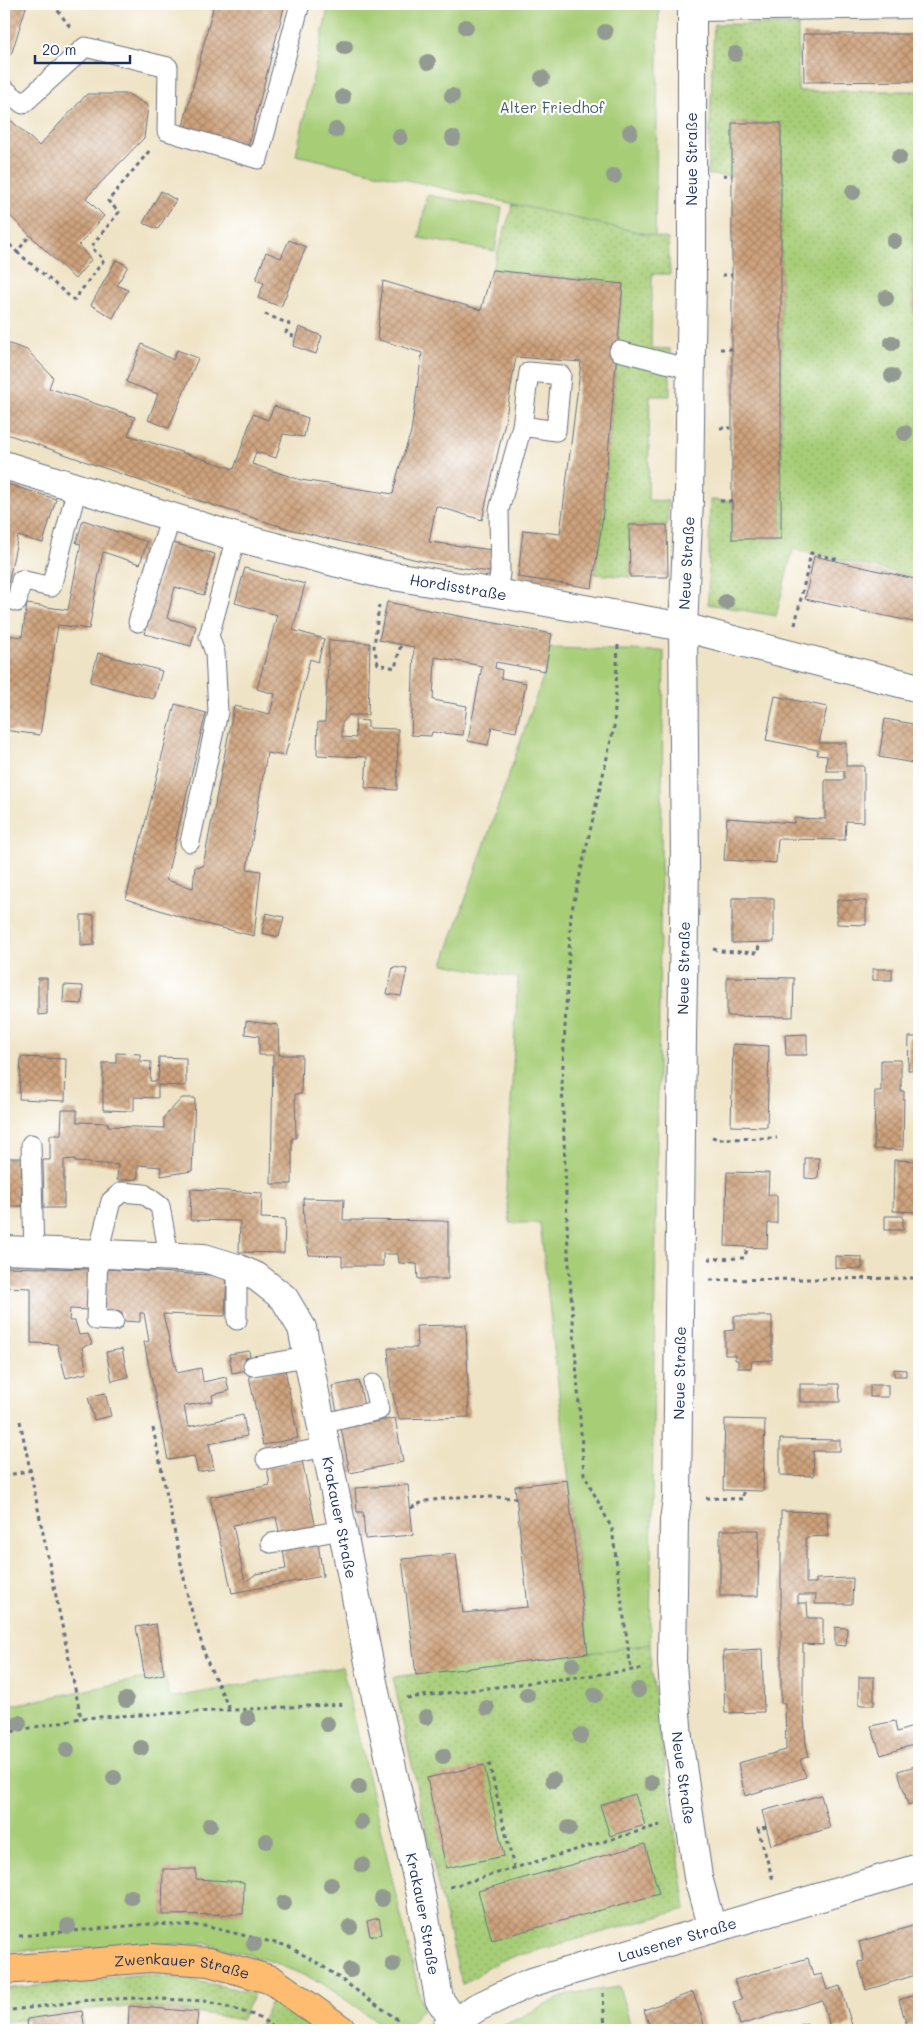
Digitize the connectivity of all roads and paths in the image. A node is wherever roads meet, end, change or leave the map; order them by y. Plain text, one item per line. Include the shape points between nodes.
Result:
1 (300, 4) edge
2 (919, 4) edge
3 (692, 5) edge
4 (4, 89) edge
5 (167, 131) junction
6 (30, 235) dead end
7 (4, 239) edge
8 (17, 252) junction
9 (265, 314) dead end
10 (295, 337) dead end
11 (619, 352) dead end
12 (690, 369) junction
13 (522, 426) dead end
14 (4, 465) edge
15 (77, 488) junction
16 (171, 517) junction
17 (236, 537) junction
18 (836, 559) dead end
19 (381, 574) junction
20 (497, 593) junction
21 (17, 602) dead end
22 (619, 614) junction
23 (138, 622) dead end
24 (683, 627) junction
25 (401, 644) dead end
26 (788, 655) junction
27 (919, 688) edge
28 (190, 842) dead end
29 (683, 941) junction
30 (759, 943) dead end
31 (682, 1131) junction
32 (778, 1138) dead end
33 (30, 1144) dead end
34 (748, 1247) dead end
35 (4, 1250) edge
36 (34, 1252) junction
37 (98, 1253) junction
38 (169, 1256) junction
39 (237, 1268) junction
40 (680, 1269) junction
41 (919, 1278) edge
42 (238, 1320) dead end
43 (114, 1321) dead end
44 (307, 1357) junction
45 (253, 1366) dead end
46 (373, 1384) dead end
47 (20, 1421) dead end
48 (153, 1428) dead end
49 (323, 1436) junction
50 (266, 1459) dead end
51 (32, 1470) junction
52 (4, 1476) edge
53 (743, 1491) dead end
54 (516, 1498) dead end
55 (678, 1499) junction
56 (411, 1508) dead end
57 (342, 1530) junction
58 (271, 1543) dead end
59 (672, 1663) junction
60 (631, 1670) junction
61 (377, 1702) junction
62 (230, 1710) junction
63 (81, 1718) junction
64 (4, 1733) edge
65 (490, 1763) dead end
66 (690, 1819) junction
67 (766, 1827) dead end
68 (514, 1868) junction
69 (919, 1868) edge
70 (421, 1895) junction
71 (782, 1909) junction
72 (712, 1929) junction
73 (602, 1962) junction
74 (4, 1970) edge
75 (4, 2011) edge
76 (450, 2026) edge
77 (280, 2030) edge
78 (342, 2030) edge
79 (605, 2030) edge

1 - 5 lane via 258,159
2 - 3 street
3 - 12 street, Neue Straße
4 - 5 lane via 23,104 85,47 168,67
5 - 8 path via 108,200 119,212 91,246 104,260 74,300
6 - 8 path
7 - 8 path
9 - 10 path via 289,324 286,333
11 - 12 lane
12 - 24 street, Neue Straße via 689,500
13 - 20 lane via 499,510 500,573
14 - 15 street, Hordisstraße
15 - 16 street, Hordisstraße
15 - 21 lane via 51,587 21,580
16 - 17 street, Hordisstraße
16 - 23 lane
17 - 19 street, Hordisstraße
17 - 28 lane via 209,636 216,653 218,712
18 - 26 path via 811,553
19 - 20 street, Hordisstraße
19 - 25 path via 374,647 378,664 395,668
20 - 22 street, Hordisstraße
22 - 24 street, Hordisstraße
22 - 60 path via 614,727 571,914 562,1083 568,1252 584,1474 612,1529
24 - 26 street, Hordisstraße
24 - 29 street, Neue Straße via 686,866
26 - 27 street, Hordisstraße
29 - 30 path via 721,951 758,953
29 - 31 street, Neue Straße
31 - 32 path via 719,1139
31 - 40 street, Neue Straße
33 - 36 lane
34 - 40 path via 744,1258
35 - 36 street, Krakauer Straße
36 - 37 street, Krakauer Straße
37 - 38 street, Krakauer Straße
37 - 38 lane via 111,1202 122,1192 144,1194 160,1206
37 - 43 lane via 96,1320
38 - 39 street, Krakauer Straße via 204,1258
39 - 42 lane
39 - 44 street, Krakauer Straße via 257,1277 284,1298 302,1328
40 - 41 path
40 - 55 street, Neue Straße
44 - 45 lane
44 - 49 street, Krakauer Straße
46 - 49 lane via 379,1410
47 - 51 path
48 - 62 path via 189,1602 207,1660
49 - 50 lane
49 - 57 street, Krakauer Straße
51 - 52 path
51 - 63 path
53 - 55 path via 743,1499
54 - 56 path via 468,1496 425,1500
55 - 59 street, Neue Straße via 674,1521
57 - 58 lane
57 - 61 street, Krakauer Straße
59 - 60 path
59 - 66 street, Neue Straße via 678,1738
60 - 61 path
61 - 62 path
61 - 70 street, Krakauer Straße
62 - 63 path
63 - 64 path
65 - 68 path
66 - 68 path
66 - 72 street, Neue Straße via 698,1876
67 - 71 path via 758,1829
68 - 70 path
69 - 71 street, Lausener Straße
70 - 76 street, Krakauer Straße via 439,1999
71 - 72 street, Lausener Straße
72 - 73 street, Lausener Straße
73 - 76 street, Lausener Straße via 529,1983 476,2008
73 - 79 path
74 - 78 main road, Zwenkauer Straße via 150,1958 209,1962 272,1980
75 - 77 path via 90,2000 205,2001 254,2015

